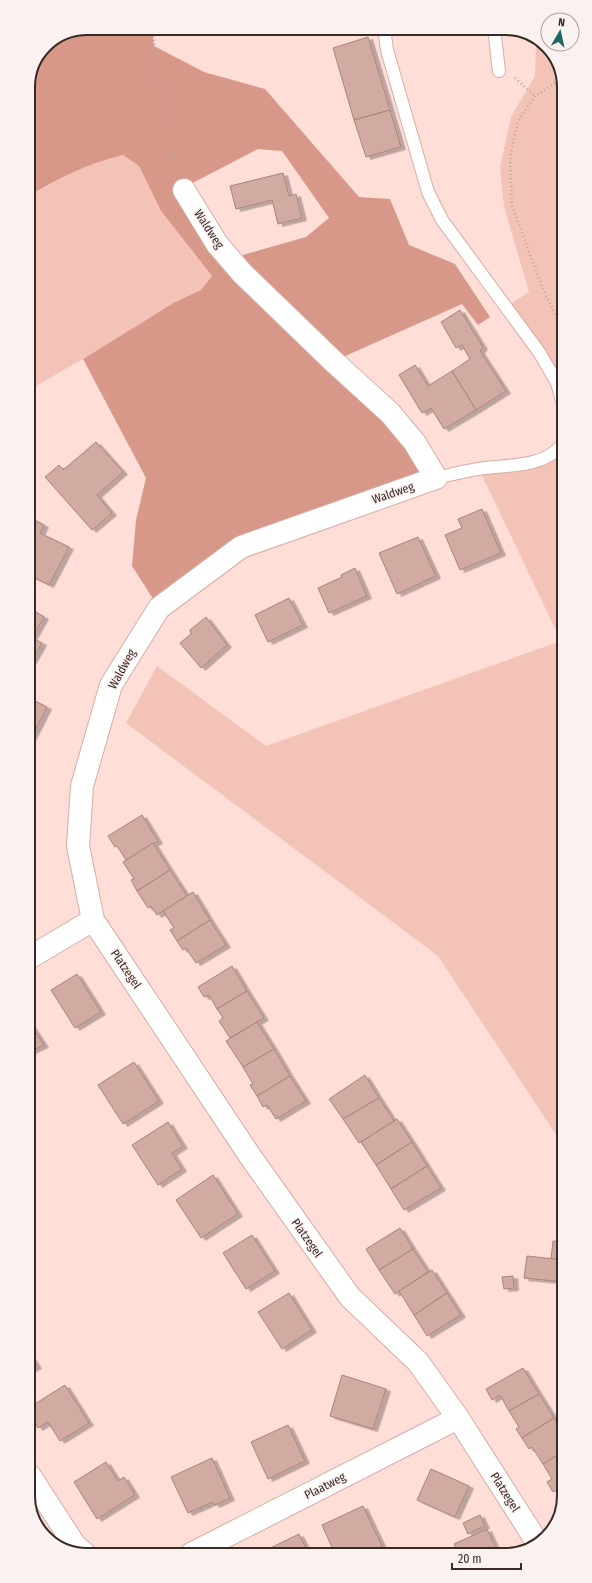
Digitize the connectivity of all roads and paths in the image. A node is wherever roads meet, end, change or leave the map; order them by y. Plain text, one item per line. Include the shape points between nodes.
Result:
1 (153, 35) edge
2 (385, 35) edge
3 (495, 35) edge
4 (499, 71) joint
5 (557, 82) edge
6 (535, 96) junction
7 (184, 190) joint
8 (557, 318) edge
9 (557, 383) edge
10 (557, 451) edge
11 (436, 478) junction
12 (93, 920) junction
13 (35, 954) edge
14 (458, 1418) junction
15 (35, 1484) edge
16 (535, 1538) edge
17 (77, 1547) edge
18 (203, 1548) edge

1 - 7 path via 167,142
2 - 9 lane via 428,192 442,220 539,352
3 - 4 lane
4 - 6 path via 514,76
5 - 6 path
6 - 8 path via 518,121 510,158 512,206 542,287
7 - 11 street, Waldweg via 217,244 242,273 390,413 415,443
10 - 11 lane via 542,460 521,465 479,469
11 - 12 street, Waldweg via 241,547 158,608 111,685 82,786 78,846
12 - 13 street
12 - 14 street, Platzegel via 250,1156 350,1297 418,1362
14 - 16 street, Platzegel
14 - 18 street, Plaatweg
15 - 17 street

